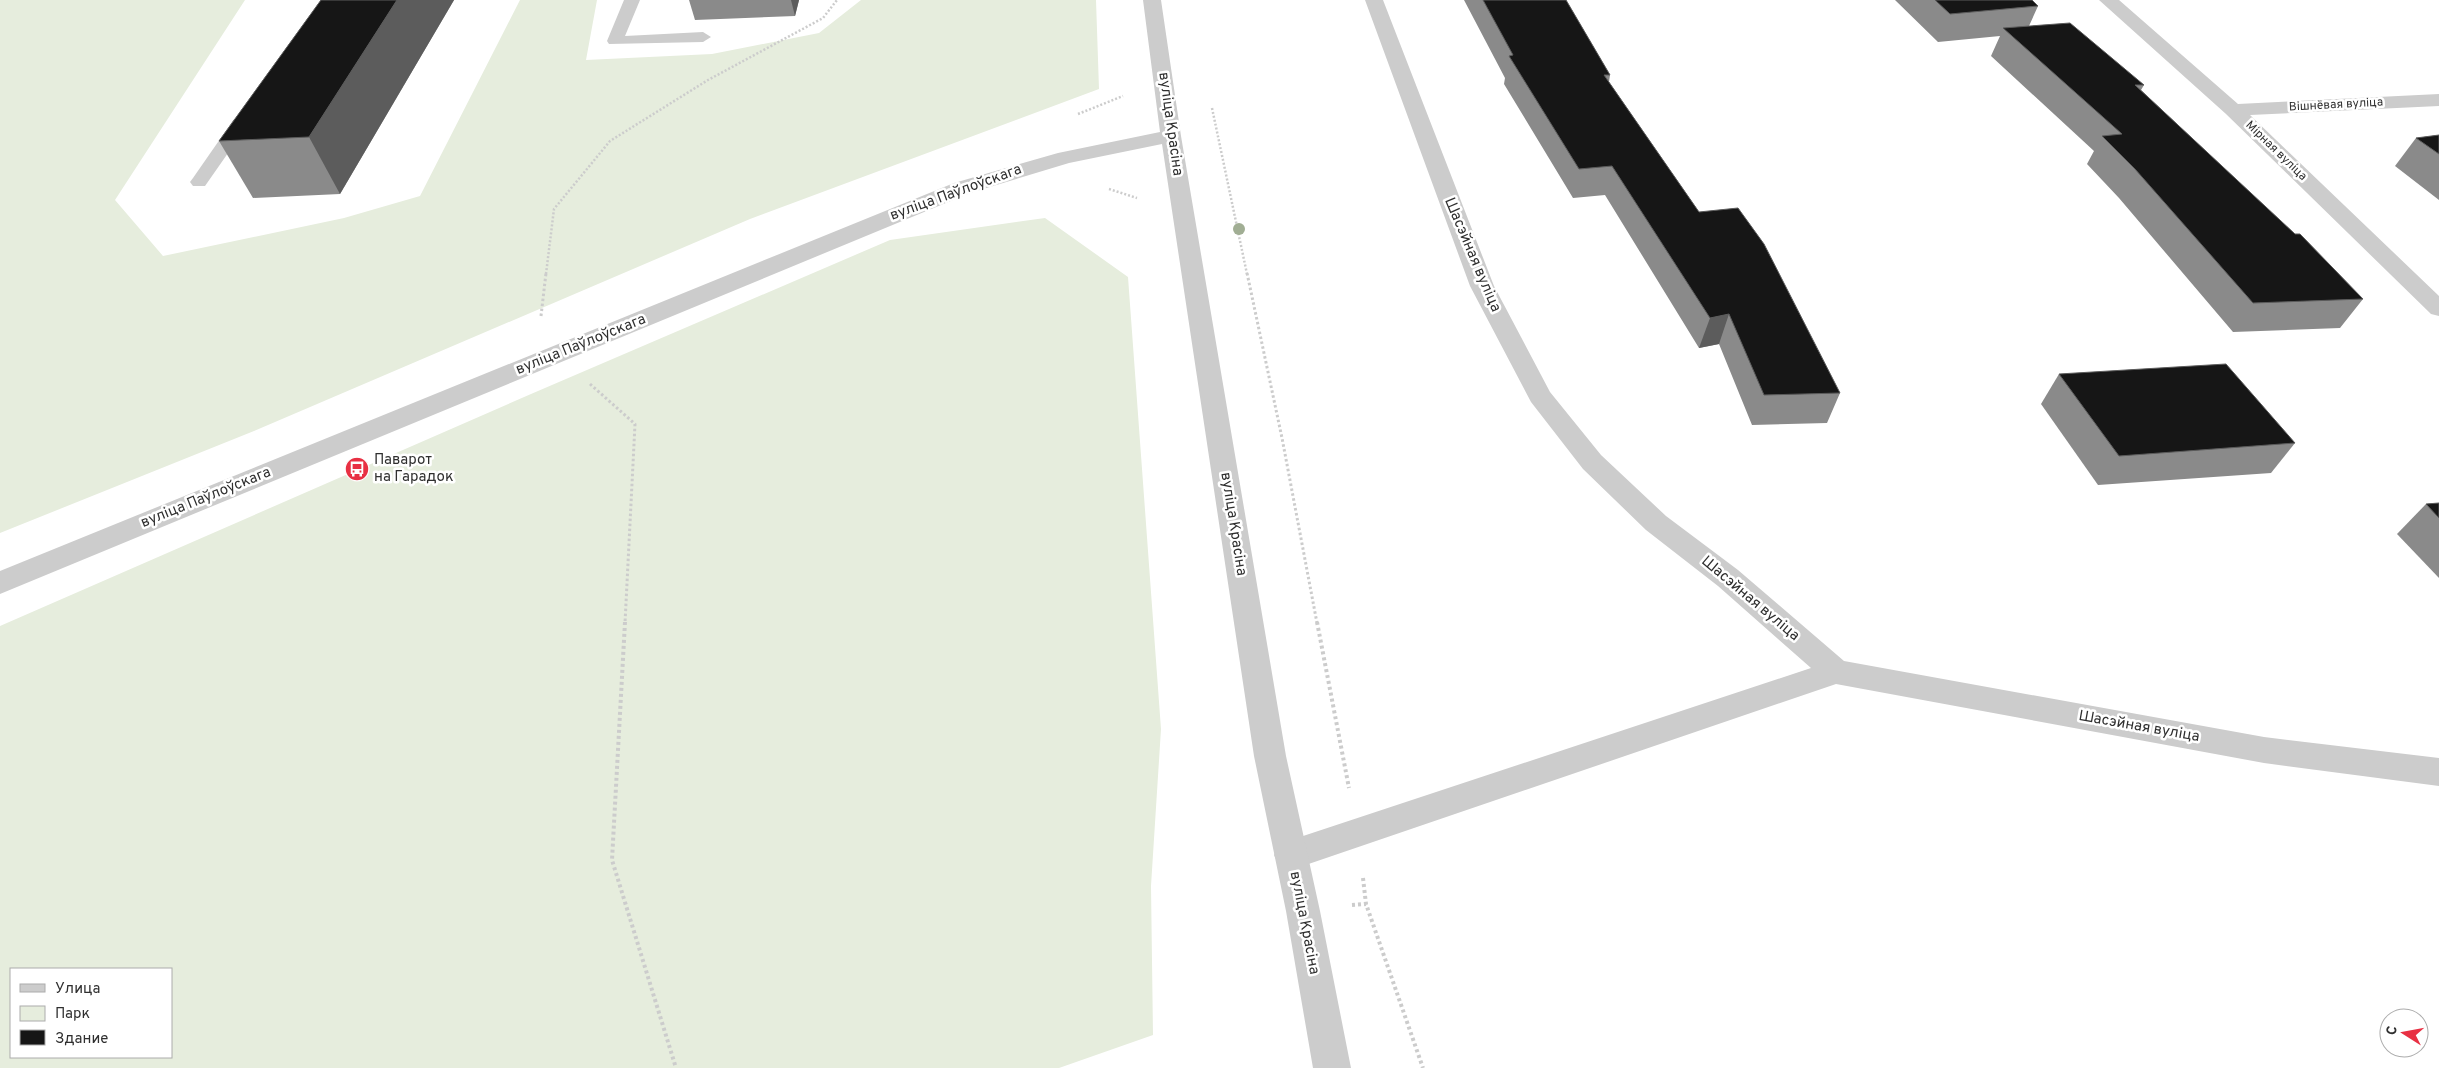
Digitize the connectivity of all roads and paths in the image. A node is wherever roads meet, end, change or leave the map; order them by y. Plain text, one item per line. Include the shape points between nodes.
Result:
1 (632, 0) edge
2 (837, 0) edge
3 (1152, 0) edge
4 (1374, 0) edge
5 (2108, 0) edge
6 (704, 37) dead end
7 (1210, 98) dead end
8 (2439, 100) edge
9 (2234, 110) junction
10 (248, 111) edge
11 (1171, 136) junction
12 (199, 182) dead end
13 (2439, 309) edge
14 (558, 354) junction
15 (0, 584) edge
16 (1836, 672) junction
17 (2439, 772) edge
18 (1357, 832) junction
19 (1291, 855) junction
20 (1333, 1061) edge
21 (676, 1068) edge
22 (1423, 1068) edge

1 - 6 lane via 615,41
2 - 14 path via 823,18 708,80 610,141 554,209 539,328
3 - 11 street, вуліца Красіна
4 - 16 street, Шасэйная вуліца via 1482,286 1540,396 1592,462 1656,523 1728,578
5 - 9 street, Мірная вуліца
7 - 18 path via 1282,438
8 - 9 street, Вішнёвая вуліца
9 - 13 street, Мірная вуліца
10 - 12 lane
11 - 14 street, вуліца Паўлоўскага via 1021,168 962,188
11 - 19 street, вуліца Красіна via 1270,756
14 - 15 street, вуліца Паўлоўскага
14 - 21 path via 635,424 612,860
16 - 17 street, Шасэйная вуліца via 2264,750
16 - 18 street
18 - 19 street
18 - 22 path via 1366,904
19 - 20 street, вуліца Красіна

